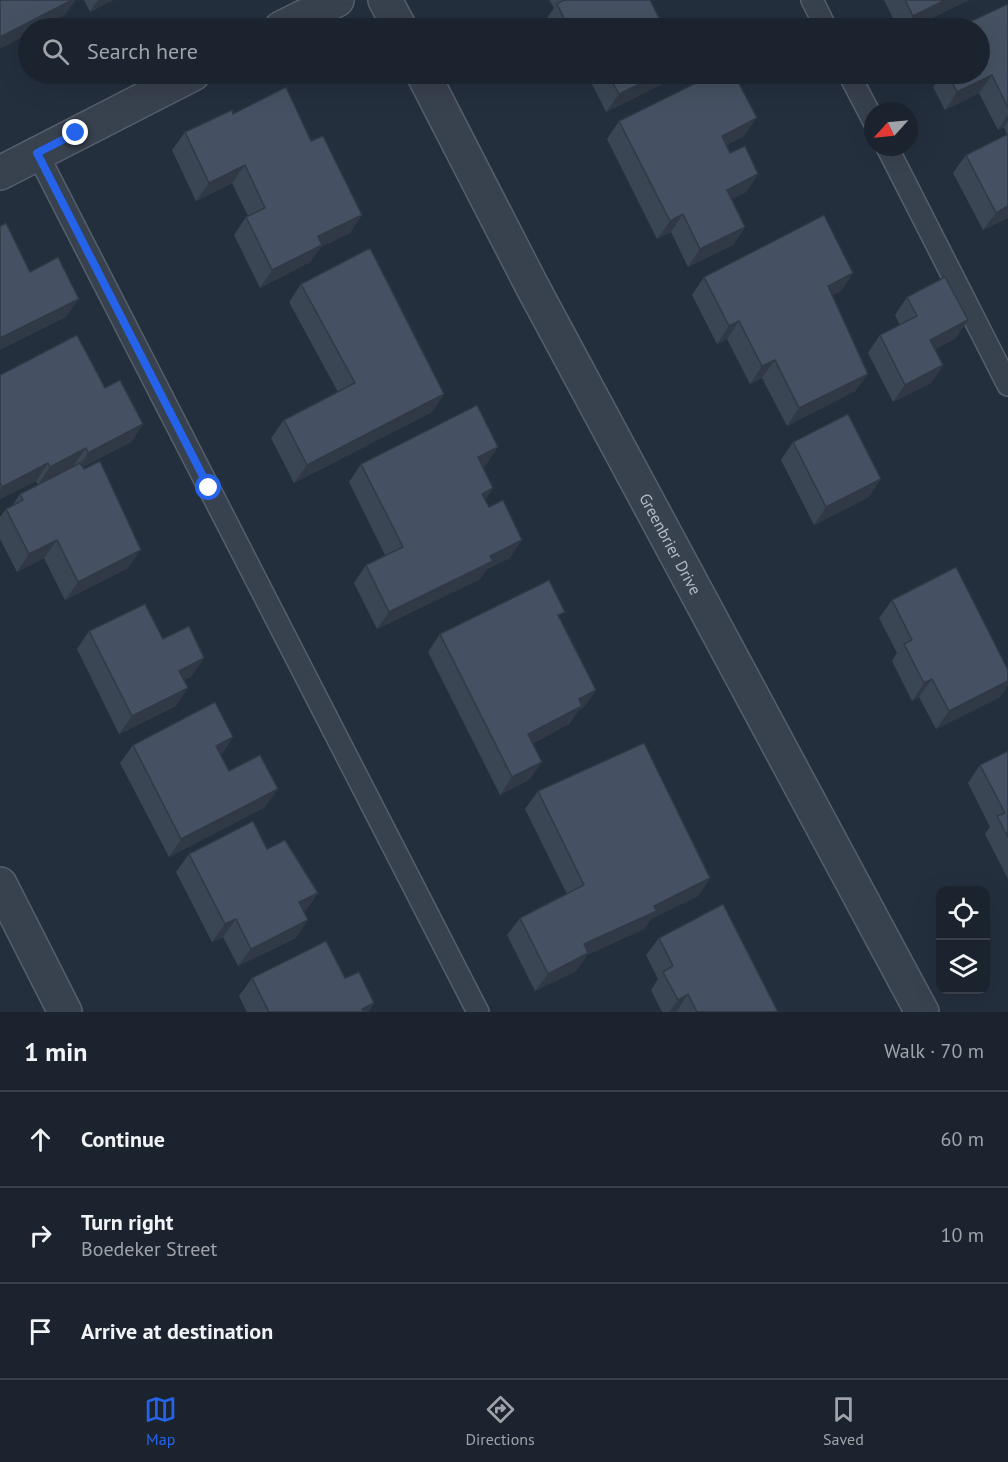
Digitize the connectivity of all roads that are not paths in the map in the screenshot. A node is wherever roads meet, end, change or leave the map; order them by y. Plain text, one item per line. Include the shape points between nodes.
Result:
1 (337, 0) edge
2 (385, 0) edge
3 (812, 0) edge
4 (301, 18) edge
5 (395, 18) edge
6 (821, 18) edge
7 (174, 84) edge
8 (428, 84) edge
9 (854, 84) edge
10 (864, 103) edge
11 (37, 153) junction
12 (892, 156) edge
13 (0, 174) edge
14 (1008, 385) edge
15 (0, 885) edge
16 (65, 1012) edge
17 (478, 1012) edge
18 (922, 1012) edge

1 - 4 street
2 - 5 street
3 - 6 lane
7 - 11 street
8 - 18 street, Greenbrier Drive via 532,286
9 - 10 lane
11 - 13 street
11 - 17 lane
12 - 14 lane
15 - 16 street

